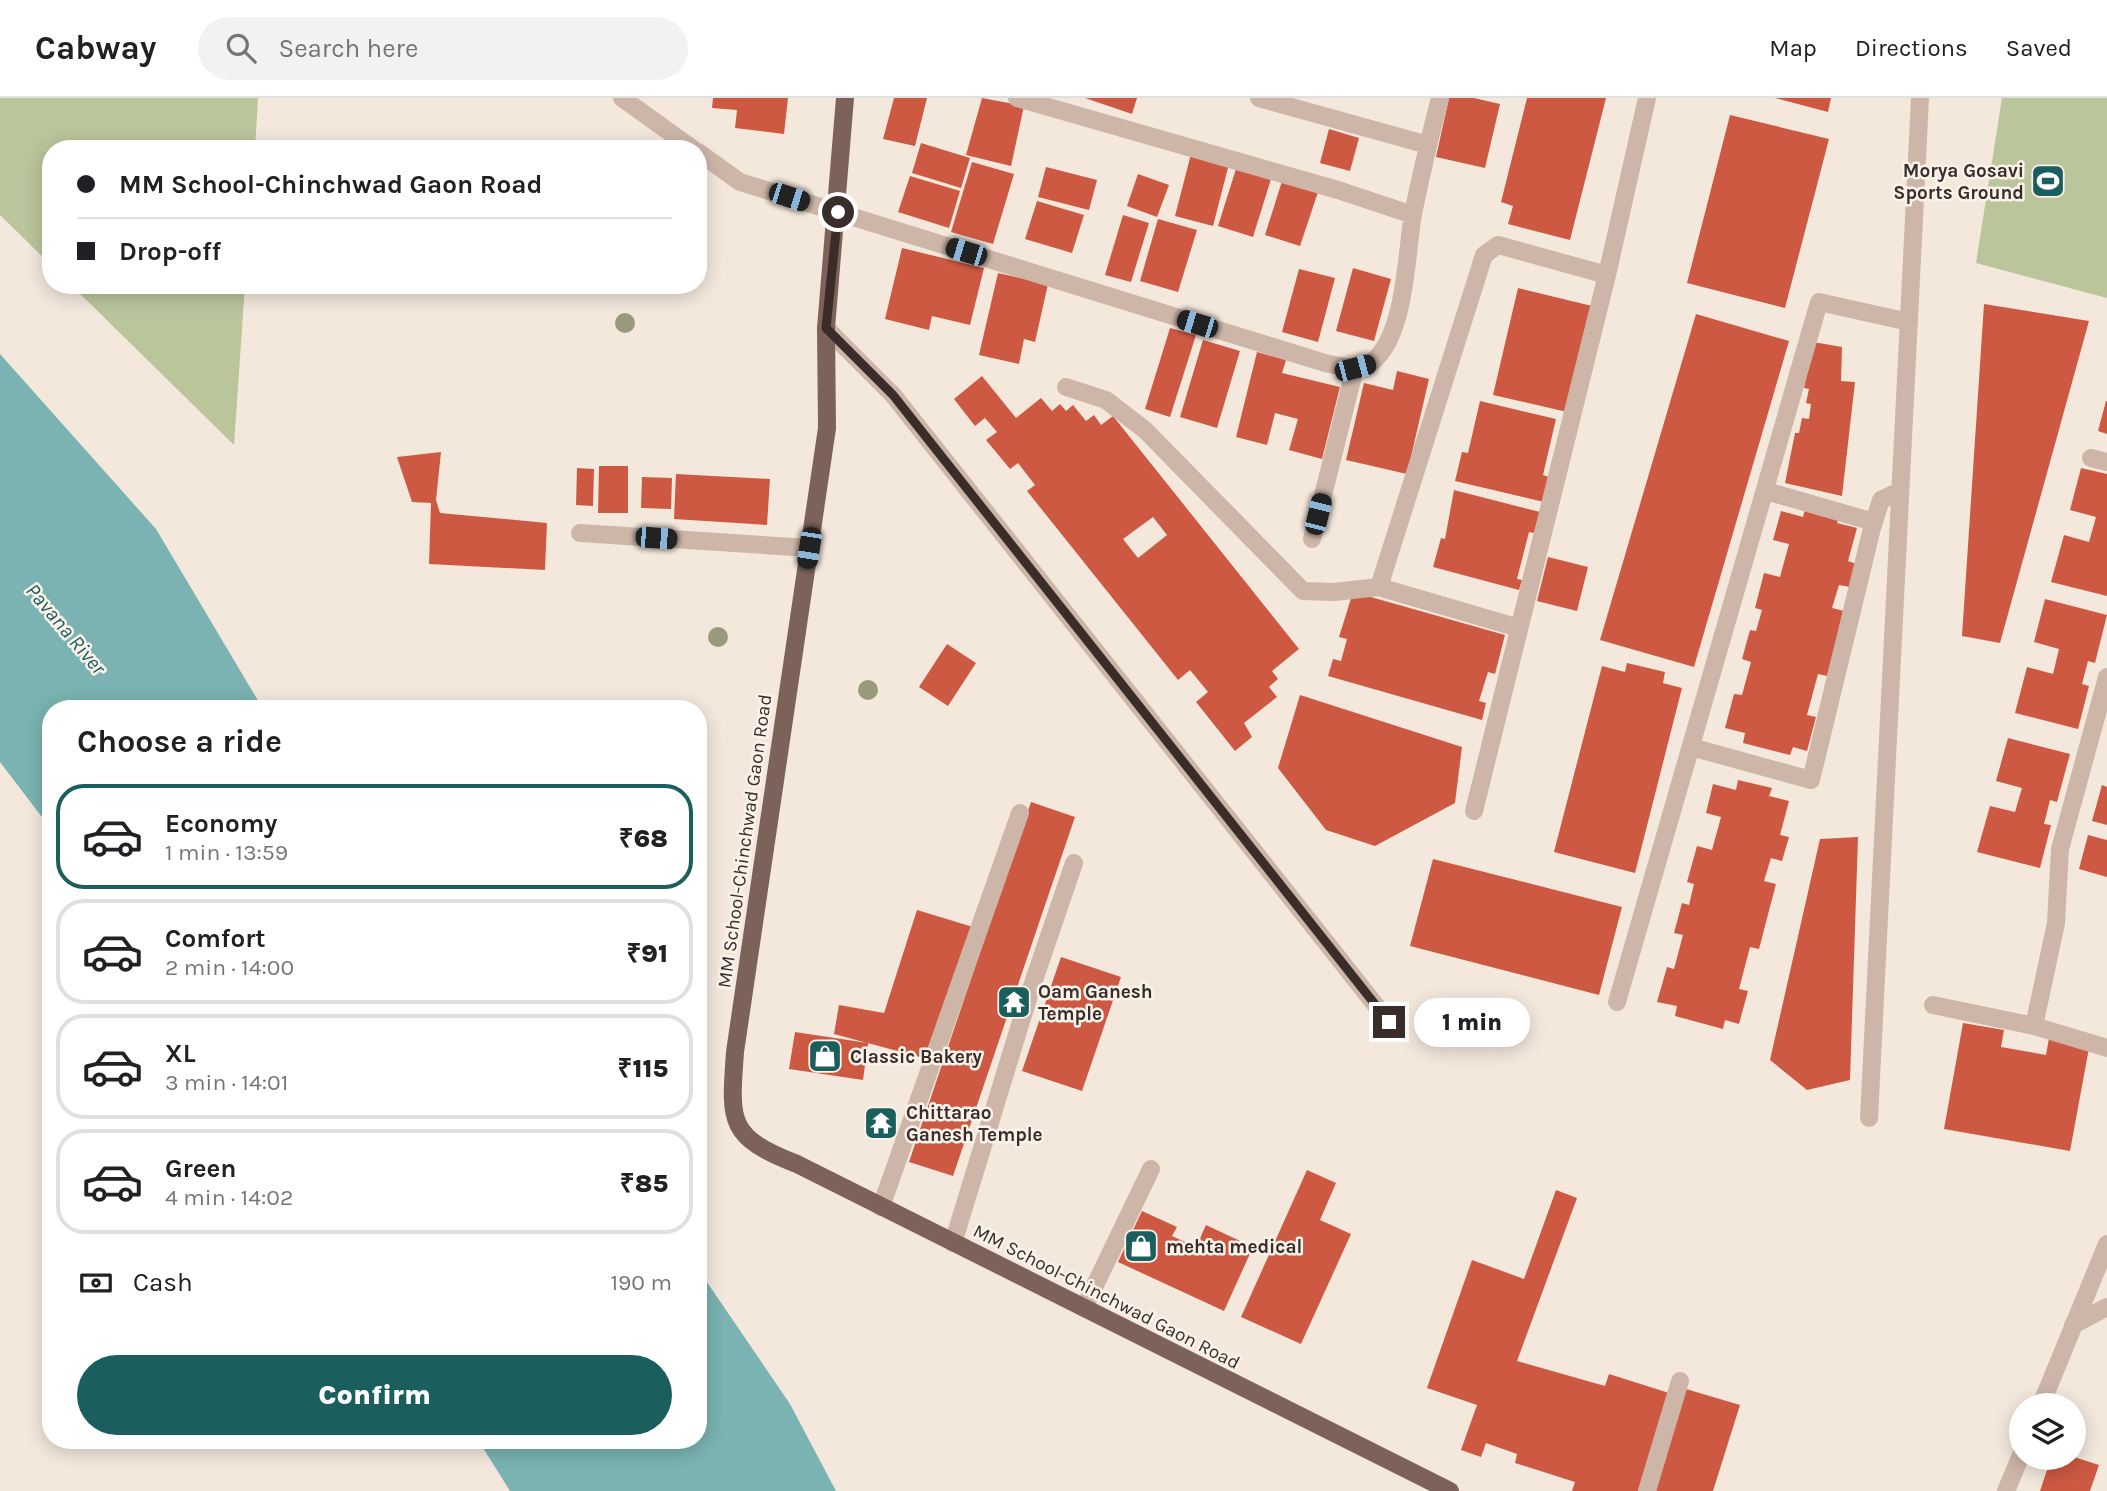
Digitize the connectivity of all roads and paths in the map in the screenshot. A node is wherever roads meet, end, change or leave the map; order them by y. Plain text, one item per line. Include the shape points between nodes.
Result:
1 (622, 98) edge
2 (845, 98) edge
3 (1017, 98) edge
4 (1259, 98) edge
5 (1440, 98) edge
6 (1647, 98) edge
7 (1920, 98) edge
8 (680, 140) edge
9 (1428, 145) junction
10 (707, 158) edge
11 (838, 212) junction
12 (1413, 215) junction
13 (1607, 275) junction
14 (1909, 322) junction
15 (826, 328) junction
16 (1355, 368) junction
17 (1066, 387) dead end
18 (1766, 491) junction
19 (1900, 491) junction
20 (1874, 522) junction
21 (580, 533) dead end
22 (1312, 539) dead end
23 (809, 548) junction
24 (1379, 587) junction
25 (1519, 628) junction
26 (2107, 677) edge
27 (1691, 747) junction
28 (1474, 811) dead end
29 (1020, 813) dead end
30 (1074, 863) dead end
31 (1617, 1002) dead end
32 (1933, 1005) dead end
33 (1389, 1022) dead end
34 (2034, 1026) junction
35 (2107, 1048) edge
36 (1869, 1118) dead end
37 (1150, 1169) dead end
38 (881, 1207) junction
39 (953, 1243) junction
40 (2107, 1244) edge
41 (2107, 1307) edge
42 (1084, 1308) junction
43 (2073, 1325) junction
44 (1679, 1381) dead end
45 (2047, 1393) edge
46 (2015, 1470) edge
47 (1450, 1491) edge
48 (1647, 1491) edge
49 (2006, 1491) edge

1 - 8 street
2 - 11 main road, MM School-Chinchwad Gaon Road
3 - 12 street
4 - 9 street
5 - 9 street
6 - 13 street
7 - 14 street
9 - 12 street
10 - 11 street via 740,182
11 - 15 main road, MM School-Chinchwad Gaon Road
11 - 16 street via 1325,363
12 - 16 street via 1399,310 1384,350 1370,364
13 - 24 street via 1499,245 1484,255
13 - 25 street
14 - 18 street via 1819,302
14 - 19 street
15 - 23 main road, MM School-Chinchwad Gaon Road via 827,428
15 - 33 street via 893,395
16 - 22 street
17 - 24 street via 1106,400 1145,430 1303,591
18 - 20 street
18 - 27 street
19 - 20 street via 1881,500
19 - 36 street
20 - 27 street via 1811,780
21 - 23 street
23 - 38 main road, MM School-Chinchwad Gaon Road via 735,1052 731,1107 741,1130 762,1151
24 - 25 street
25 - 28 street
26 - 34 street via 2060,849 2056,923
27 - 31 street
29 - 38 street
30 - 39 street
32 - 34 street
34 - 35 street
37 - 42 street
38 - 39 main road, MM School-Chinchwad Gaon Road
39 - 42 main road, MM School-Chinchwad Gaon Road
40 - 43 street
41 - 43 street
42 - 47 main road, MM School-Chinchwad Gaon Road
43 - 45 street
44 - 48 street
46 - 49 street

